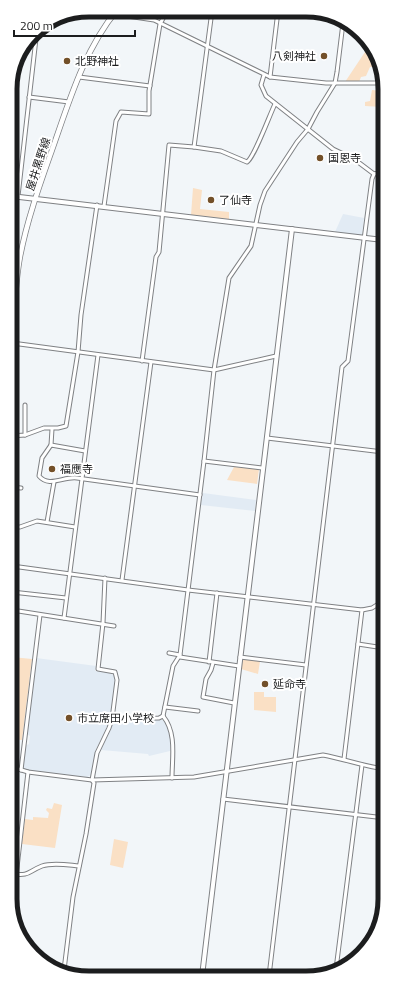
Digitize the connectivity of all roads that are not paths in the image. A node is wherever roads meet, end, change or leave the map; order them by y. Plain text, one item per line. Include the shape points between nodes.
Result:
1 (112, 17) edge
2 (139, 17) edge
3 (164, 17) edge
4 (211, 17) edge
5 (277, 17) edge
6 (160, 24) junction
7 (342, 27) edge
8 (36, 41) edge
9 (207, 46) junction
10 (264, 75) junction
11 (79, 77) junction
12 (270, 77) junction
13 (335, 83) junction
14 (377, 83) edge
15 (150, 86) junction
16 (29, 97) junction
17 (69, 102) junction
18 (275, 104) junction
19 (308, 129) junction
20 (194, 147) junction
21 (378, 173) edge
22 (374, 174) junction
23 (18, 196) joint
24 (36, 199) junction
25 (96, 206) junction
26 (104, 206) junction
27 (163, 214) junction
28 (256, 225) junction
29 (292, 229) junction
30 (364, 238) junction
31 (378, 239) edge
32 (17, 285) edge
33 (17, 344) edge
34 (78, 352) junction
35 (98, 355) junction
36 (276, 356) junction
37 (142, 361) junction
38 (151, 362) junction
39 (214, 370) junction
40 (25, 405) dead end
41 (20, 417) dead end
42 (25, 418) junction
43 (52, 429) junction
44 (25, 435) junction
45 (17, 436) edge
46 (266, 438) junction
47 (51, 445) junction
48 (333, 446) junction
49 (86, 451) junction
50 (378, 451) edge
51 (204, 461) junction
52 (262, 468) junction
53 (82, 479) junction
54 (54, 482) junction
55 (135, 486) junction
56 (17, 488) edge
57 (21, 488) dead end
58 (200, 495) junction
59 (48, 522) junction
60 (17, 527) edge
61 (75, 527) junction
62 (17, 567) edge
63 (69, 574) junction
64 (105, 578) junction
65 (122, 580) junction
66 (188, 590) junction
67 (17, 593) edge
68 (217, 593) junction
69 (247, 597) junction
70 (66, 598) junction
71 (314, 604) junction
72 (378, 605) edge
73 (362, 610) junction
74 (17, 611) edge
75 (40, 615) junction
76 (64, 618) junction
77 (103, 623) junction
78 (114, 626) dead end
79 (358, 644) junction
80 (378, 647) edge
81 (169, 653) dead end
82 (180, 656) junction
83 (240, 657) junction
84 (209, 662) junction
85 (213, 663) junction
86 (306, 665) junction
87 (239, 666) junction
88 (234, 703) junction
89 (165, 707) junction
90 (198, 711) dead end
91 (163, 716) junction
92 (112, 719) junction
93 (344, 759) junction
94 (295, 760) junction
95 (362, 765) junction
96 (378, 768) edge
97 (17, 769) edge
98 (21, 770) junction
99 (28, 772) junction
100 (226, 772) junction
101 (172, 778) junction
102 (92, 780) junction
103 (224, 798) junction
104 (289, 807) junction
105 (355, 814) junction
106 (378, 817) edge
107 (17, 852) edge
108 (79, 866) junction
109 (17, 874) edge
110 (337, 964) edge
111 (63, 966) edge
112 (203, 971) edge
113 (270, 971) edge

1 - 11 main road, 屋井黒野線
2 - 6 street
3 - 6 street
4 - 9 street
5 - 12 street
6 - 9 street
6 - 15 street
7 - 13 street
8 - 16 street
9 - 10 street
9 - 20 street
10 - 12 street
10 - 18 street via 262,89
11 - 15 street
11 - 17 main road, 屋井黒野線
12 - 13 street
13 - 14 street
13 - 19 street
15 - 26 street via 148,114 121,112 116,121
16 - 17 street
16 - 23 street
17 - 24 main road, 屋井黒野線
18 - 19 street
18 - 20 street via 251,160 247,162 221,151
19 - 22 street via 333,149 354,159
19 - 28 street via 265,191
20 - 27 street via 169,146
21 - 22 street
22 - 30 street
23 - 24 street
24 - 25 street
24 - 32 main road, 屋井黒野線 via 23,241
25 - 26 street
25 - 34 street
26 - 27 street
27 - 28 street
27 - 37 street
28 - 29 street
28 - 39 street via 251,246 229,278
29 - 30 street
29 - 36 street
30 - 31 street
30 - 48 street via 348,361 342,367
33 - 34 street
34 - 35 street
34 - 43 street via 66,426
35 - 37 street
35 - 49 street
36 - 39 street
36 - 46 street
37 - 38 street
38 - 39 street
38 - 55 street
39 - 51 street
40 - 42 street
41 - 42 street
42 - 44 street
43 - 44 street via 44,428
43 - 47 street
44 - 45 street
46 - 48 street
46 - 52 street
47 - 49 street
47 - 54 street via 42,458 39,476
48 - 50 street
48 - 71 street
49 - 53 street
51 - 52 street
51 - 58 street
52 - 69 street
53 - 54 street via 75,477
53 - 55 street
53 - 61 street
54 - 59 street
55 - 58 street
55 - 65 street
56 - 57 street
58 - 66 street
59 - 60 street via 37,521
59 - 61 street
61 - 63 street
62 - 63 street
63 - 64 street
63 - 70 street
64 - 65 street
64 - 77 street
65 - 66 street
66 - 68 street
66 - 82 street
67 - 70 street
68 - 69 street
68 - 84 street
69 - 71 street
69 - 83 street
70 - 76 street
71 - 73 street
71 - 86 street
72 - 73 street
73 - 79 street
74 - 75 street
75 - 76 street
75 - 98 street
76 - 77 street
77 - 78 street
77 - 92 street via 98,670 115,672 117,680
79 - 80 street
79 - 93 street
81 - 82 street
82 - 84 street
82 - 89 street via 173,666
83 - 86 street
83 - 87 street
84 - 85 street
85 - 87 street
85 - 88 street via 206,679 203,697
86 - 94 street
87 - 88 street
88 - 100 street
89 - 90 street
89 - 91 street
91 - 92 street
91 - 101 street via 169,723 172,734
92 - 102 street via 97,753
93 - 94 street via 323,755
93 - 95 street
94 - 100 street
94 - 104 street
95 - 96 street
95 - 105 street
97 - 98 street
98 - 99 street
99 - 102 street
99 - 107 street
100 - 101 street
100 - 103 street
101 - 102 street
102 - 108 street via 94,783
103 - 104 street
103 - 112 street
104 - 105 street
104 - 113 street
105 - 106 street
105 - 110 street
108 - 109 street via 42,866 24,875
108 - 111 street

